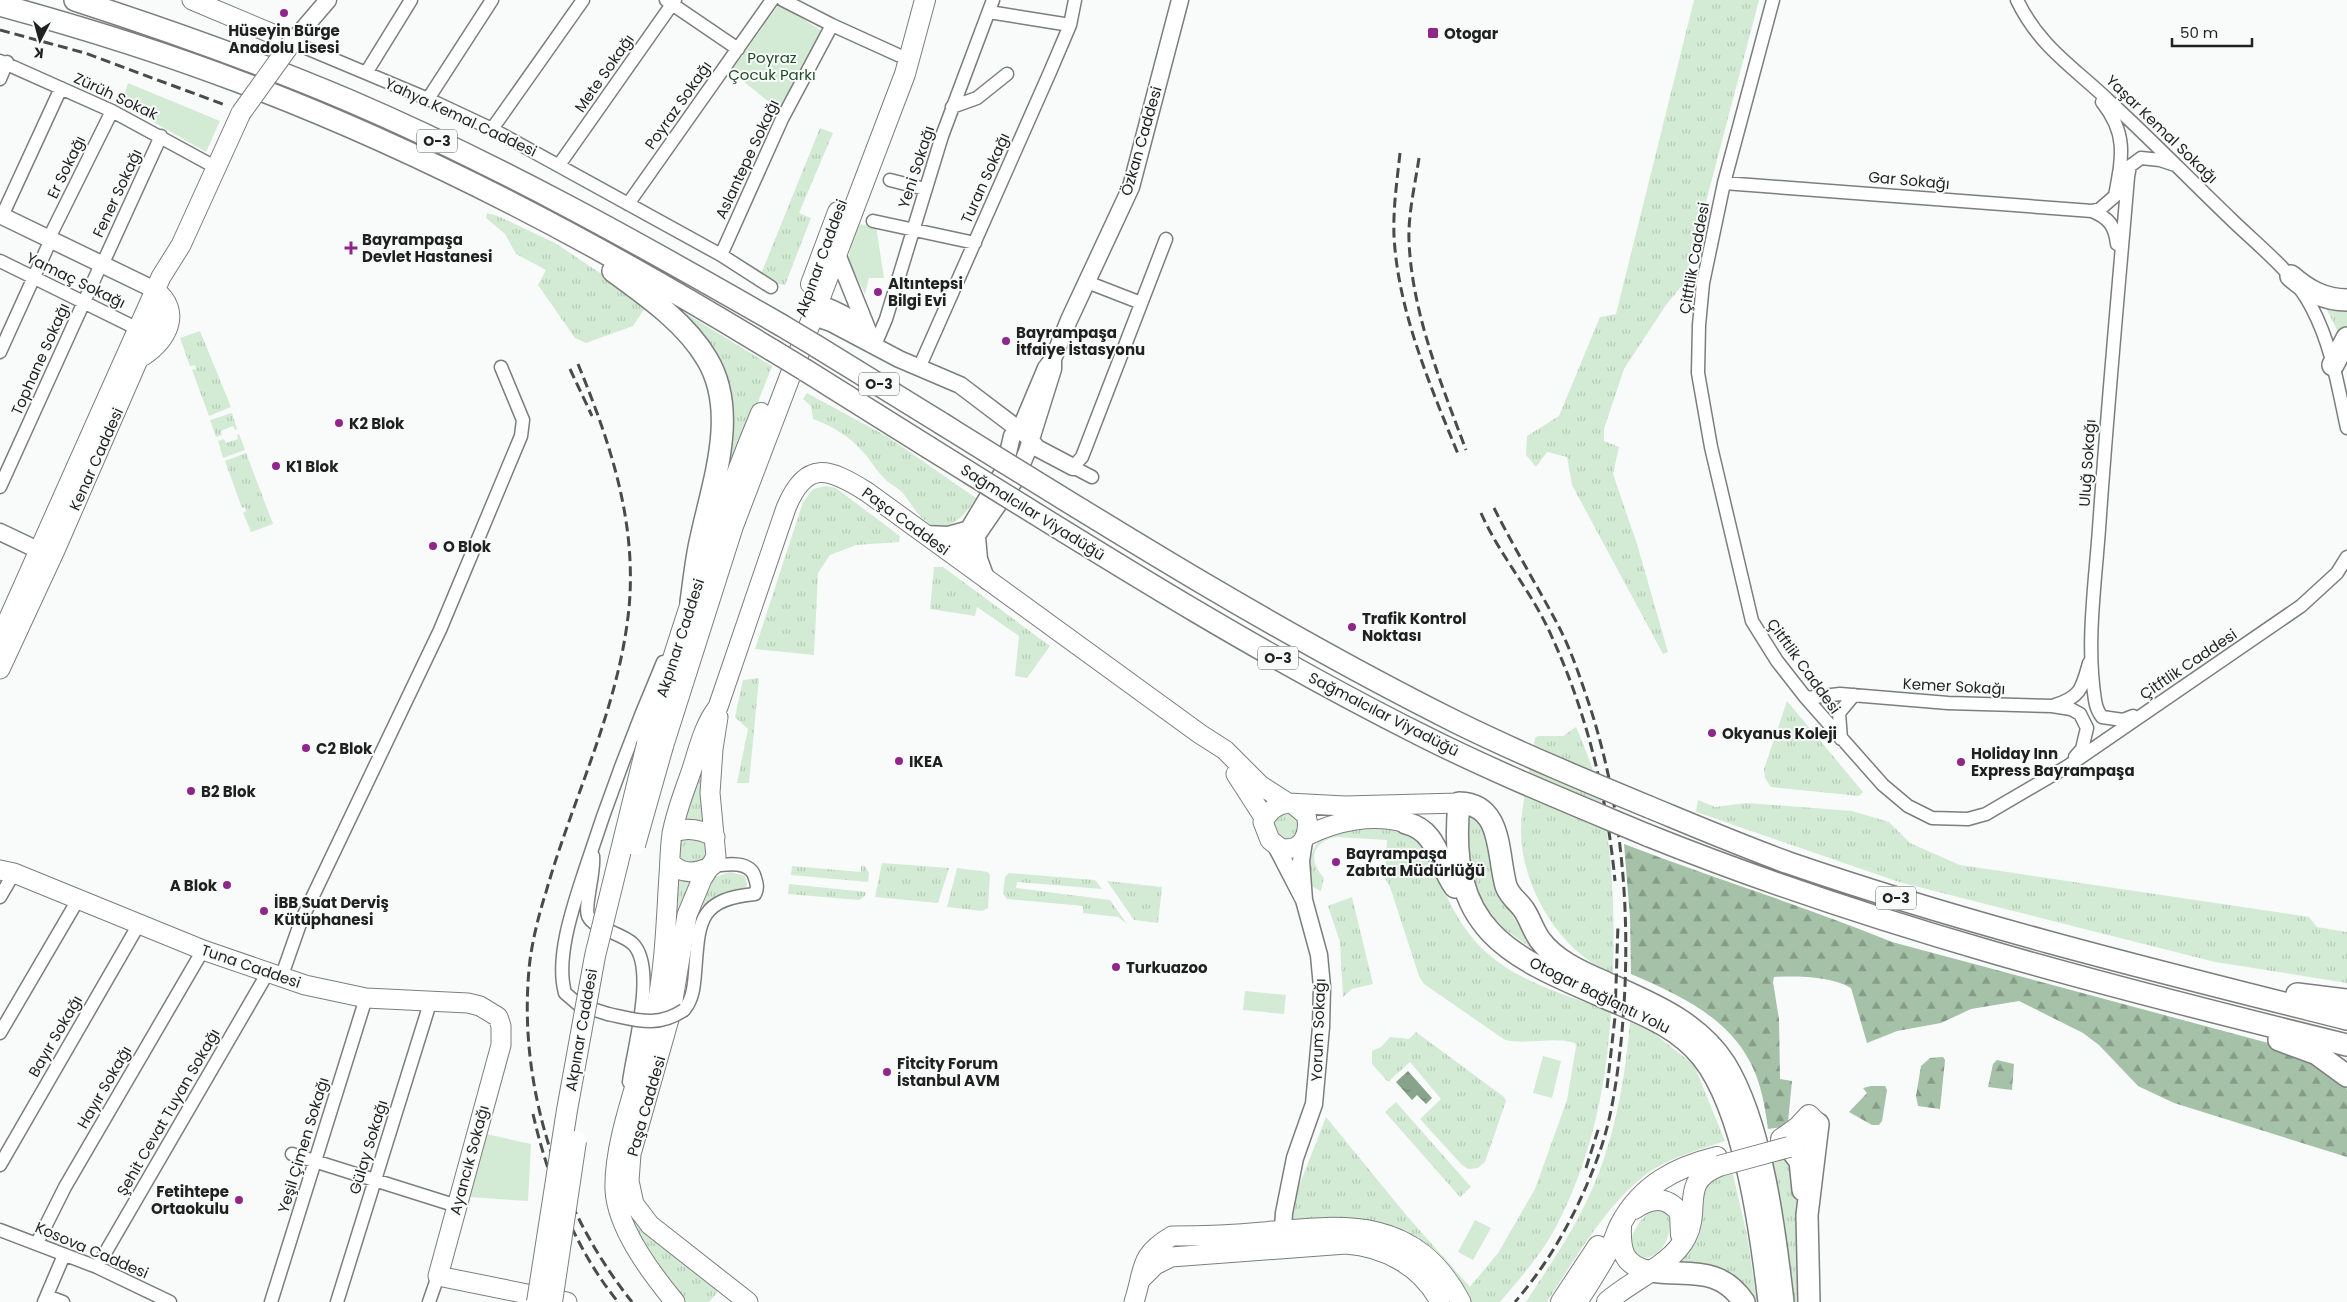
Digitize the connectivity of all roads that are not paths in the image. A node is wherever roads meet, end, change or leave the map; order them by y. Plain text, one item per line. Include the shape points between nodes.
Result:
1 (75, 0) edge
2 (192, 0) edge
3 (328, 0) edge
4 (410, 0) edge
5 (492, 0) edge
6 (583, 0) edge
7 (772, 0) edge
8 (783, 0) edge
9 (915, 0) edge
10 (925, 0) edge
11 (1075, 0) edge
12 (1773, 0) edge
13 (2017, 0) edge
14 (671, 1) edge
15 (1176, 1) edge
16 (0, 5) edge
17 (219, 6) edge
18 (991, 6) edge
19 (832, 25) junction
20 (1070, 25) junction
21 (292, 42) junction
22 (738, 49) junction
23 (898, 55) junction
24 (3, 61) edge
25 (366, 73) junction
26 (1007, 74) dead end
27 (0, 79) edge
28 (2091, 84) junction
29 (61, 88) junction
30 (428, 99) junction
31 (952, 107) junction
32 (112, 110) junction
33 (492, 129) junction
34 (161, 136) junction
35 (559, 164) junction
36 (2175, 164) junction
37 (215, 166) junction
38 (890, 180) dead end
39 (1724, 183) junction
40 (925, 189) junction
41 (628, 204) junction
42 (524, 210) junction
43 (2092, 211) junction
44 (1, 218) edge
45 (873, 221) dead end
46 (913, 230) junction
47 (1166, 239) dead end
48 (48, 242) junction
49 (975, 243) junction
50 (837, 254) junction
51 (721, 255) junction
52 (0, 261) edge
53 (100, 267) junction
54 (2119, 276) junction
55 (2292, 276) junction
56 (34, 278) junction
57 (1087, 282) junction
58 (771, 287) dead end
59 (157, 295) junction
60 (2347, 300) edge
61 (84, 301) junction
62 (1141, 303) junction
63 (812, 308) junction
64 (138, 328) junction
65 (2347, 338) edge
66 (873, 341) junction
67 (0, 352) edge
68 (2333, 365) junction
69 (501, 367) dead end
70 (919, 368) junction
71 (981, 401) junction
72 (2347, 428) edge
73 (1025, 443) junction
74 (1009, 446) junction
75 (1073, 467) junction
76 (1092, 476) dead end
77 (0, 487) edge
78 (0, 532) edge
79 (973, 533) junction
80 (924, 534) junction
81 (40, 552) junction
82 (957, 557) junction
83 (2347, 557) edge
84 (987, 581) junction
85 (691, 602) junction
86 (0, 638) edge
87 (2092, 652) junction
88 (0, 669) edge
89 (1854, 695) junction
90 (1806, 698) junction
91 (718, 706) junction
92 (2052, 706) junction
93 (2150, 710) junction
94 (1200, 734) junction
95 (1841, 741) junction
96 (655, 745) junction
97 (2068, 766) junction
98 (1291, 803) junction
99 (1459, 803) junction
100 (1265, 819) junction
101 (1406, 823) joint
102 (672, 833) junction
103 (715, 837) junction
104 (1305, 839) junction
105 (1276, 846) junction
106 (592, 848) junction
107 (670, 862) junction
108 (712, 866) junction
109 (5, 868) edge
110 (0, 896) edge
111 (79, 898) junction
112 (1469, 899) junction
113 (1304, 900) junction
114 (139, 924) junction
115 (203, 950) junction
116 (2149, 970) junction
117 (274, 976) junction
118 (366, 998) junction
119 (2347, 1000) edge
120 (430, 1003) junction
121 (2196, 1007) junction
122 (498, 1018) joint
123 (2347, 1019) edge
124 (0, 1033) edge
125 (2347, 1045) edge
126 (2347, 1076) edge
127 (627, 1121) junction
128 (1818, 1124) joint
129 (1785, 1142) junction
130 (292, 1154) dead end
131 (1718, 1161) junction
132 (315, 1162) junction
133 (0, 1165) edge
134 (375, 1180) junction
135 (457, 1206) junction
136 (1807, 1215) junction
137 (1624, 1218) junction
138 (0, 1230) edge
139 (1282, 1230) junction
140 (37, 1243) junction
141 (1680, 1247) junction
142 (1282, 1249) junction
143 (64, 1255) junction
144 (1155, 1257) junction
145 (97, 1267) junction
146 (1650, 1271) junction
147 (438, 1276) junction
148 (45, 1299) edge
149 (63, 1302) edge
150 (169, 1302) edge
151 (271, 1302) edge
152 (337, 1302) edge
153 (429, 1302) edge
154 (537, 1302) edge
155 (552, 1302) edge
156 (567, 1302) edge
157 (675, 1302) edge
158 (726, 1302) edge
159 (747, 1302) edge
160 (1134, 1302) edge
161 (1440, 1302) edge
162 (1461, 1302) edge
163 (1561, 1302) edge
164 (1577, 1302) edge
165 (1607, 1302) edge
166 (1744, 1302) edge
167 (1769, 1302) edge
168 (1783, 1302) edge
169 (1809, 1302) edge

1 - 116 highway, Sağmalcılar Viyadüğü / O-3, bridge via 260,65 417,132 594,219 816,346 1197,581 1326,655 1458,723 1747,847 1859,886
2 - 17 main road, Yahya Kemal Caddesi
3 - 21 street
4 - 25 street
5 - 30 street
6 - 33 street
7 - 22 street, Poyraz Sokağı
8 - 19 street
9 - 23 main road, Akpınar Caddesi
10 - 50 main road, Akpınar Caddesi via 907,67
11 - 20 street, Turan Sokağı
12 - 39 street, Çitftlik Caddesi
13 - 28 street, Yaşar Kemal Sokağı via 2040,39
14 - 22 street
14 - 35 street, Mete Sokağı
15 - 57 street, Özkan Caddesi via 1133,180
16 - 42 highway, O-3 via 120,40 241,82 366,134
17 - 21 main road, Yahya Kemal Caddesi
18 - 20 street
18 - 31 street, Yeni Sokağı
19 - 23 street
19 - 51 street, Aslantepe Sokağı via 782,119
20 - 49 street, Turan Sokağı
21 - 25 street, Yahya Kemal Caddesi
21 - 37 main road, Kenar Caddesi, bridge via 241,113
22 - 41 street, Poyraz Sokağı
23 - 63 main road, Akpınar Caddesi
24 - 27 street
24 - 29 street, Zürüh Sokak
25 - 30 street, Yahya Kemal Caddesi
26 - 31 street via 977,98
28 - 36 street, Yaşar Kemal Sokağı
28 - 43 street via 2115,119 2121,136 2115,196 2100,209
29 - 32 street, Zürüh Sokak
29 - 44 street
30 - 33 street, Yahya Kemal Caddesi
31 - 40 street, Yeni Sokağı
32 - 34 street, Zürüh Sokak
32 - 48 street, Er Sokağı
33 - 35 street, Yahya Kemal Caddesi
34 - 37 street, Zürüh Sokak
34 - 53 street, Fener Sokağı
35 - 41 street, Yahya Kemal Caddesi
36 - 54 street via 2141,158 2130,166
36 - 55 street, Yaşar Kemal Sokağı
37 - 59 main road, Kenar Caddesi
38 - 40 street
39 - 43 street, Gar Sokağı
39 - 90 street, Çitftlik Caddesi via 1703,283 1698,325 1698,372 1711,447 1752,621 1776,661
40 - 46 street, Yeni Sokağı
41 - 51 street, Yahya Kemal Caddesi
42 - 85 highway via 637,288 700,347 714,373 720,397 722,436
42 - 121 highway, Sağmalcılar Viyadüğü / O-3, bridge via 726,321 1167,594 1422,736 1538,790 1746,874 1909,928
43 - 54 street via 2104,216 2114,228
44 - 48 street
45 - 46 street
46 - 49 street
46 - 66 street, Yeni Sokağı via 886,318
47 - 62 street
48 - 53 street
48 - 56 street, Er Sokağı
49 - 70 street, Turan Sokağı
50 - 63 main road, Akpınar Caddesi
50 - 66 street
51 - 58 street, Yahya Kemal Caddesi
52 - 56 street, Yamaç Sokağı
53 - 59 street
53 - 61 street, Tophane Sokağı
54 - 87 street, Uluğ Sokağı via 2105,436
55 - 60 highway via 2306,289 2321,296
55 - 68 street via 2320,324
56 - 61 street, Yamaç Sokağı
56 - 67 street, Er Sokağı
57 - 62 street
57 - 73 street, Özkan Caddesi via 1053,359 1053,369
59 - 64 main road, Kenar Caddesi
59 - 88 main road, Kenar Caddesi via 170,315 166,334 140,358
61 - 64 street, Yamaç Sokağı
61 - 77 street, Tophane Sokağı
62 - 75 street via 1082,457
63 - 66 street via 832,323
63 - 85 main road, Akpınar Caddesi via 740,463
63 - 96 main road, Akpınar Caddesi
64 - 81 main road, Kenar Caddesi
65 - 68 highway
66 - 70 street
68 - 72 street
69 - 117 street, Şehit Cevat Tuyan Sokağı via 523,420 521,436 440,630
70 - 71 street via 960,385
71 - 73 street
71 - 74 street
73 - 74 street via 1016,455
73 - 75 street via 1061,471
73 - 79 street, Özkan Caddesi via 1014,480
74 - 79 street via 1004,470
75 - 76 street
78 - 81 street
79 - 80 street
79 - 82 street
79 - 84 street
80 - 82 main road, Paşa Caddesi
80 - 91 main road, Paşa Caddesi via 838,475 816,473 798,483 786,508
81 - 86 main road, Kenar Caddesi
82 - 84 main road, Paşa Caddesi
83 - 93 street, Çitftlik Caddesi via 2337,573 2301,606
84 - 94 main road, Paşa Caddesi
85 - 96 main road, Akpınar Caddesi
85 - 106 street via 633,734
87 - 92 street via 2078,694 2070,701
87 - 93 street via 2095,700 2102,717 2122,720
89 - 90 street, Kemer Sokağı
89 - 92 street, Kemer Sokağı via 1948,703
89 - 95 street via 1839,713
90 - 95 street, Çitftlik Caddesi
91 - 102 main road, Paşa Caddesi via 702,736
91 - 103 main road, Paşa Caddesi via 710,793
92 - 97 street via 2080,714 2087,728 2082,749
93 - 97 street, Çitftlik Caddesi
94 - 98 main road, Paşa Caddesi via 1225,750 1260,785
94 - 100 main road, Paşa Caddesi via 1242,782
95 - 97 street, Çitftlik Caddesi via 1908,806 1923,816 1951,820 1986,814
96 - 154 main road, Akpınar Caddesi, bridge via 597,947
96 - 155 main road, Akpınar Caddesi, bridge via 603,988
98 - 99 main road via 1346,806
98 - 100 main road via 1275,807
98 - 104 main road via 1306,816 1308,830
99 - 112 highway via 1458,863
99 - 168 highway, Otogar Bağlantı Yolu via 1480,807 1488,814 1497,837 1506,887 1540,939 1554,954 1585,974 1664,1008 1706,1040 1725,1063 1754,1137 1772,1223
100 - 105 main road via 1265,831
101 - 104 main road via 1348,821 1327,826
101 - 112 highway via 1430,838 1441,855 1451,882 1459,893
102 - 103 main road via 685,829
102 - 107 main road
103 - 108 main road via 716,856
104 - 105 main road via 1291,849
104 - 113 street, Yorum Sokağı via 1301,861
105 - 113 street, Yorum Sokağı
106 - 108 street, bridge via 569,929 562,984 565,993 579,1005 652,1022 684,1010 692,995 697,943 705,914 722,900 755,894 758,886 750,868 729,864
106 - 127 street via 594,877 588,916 594,923 632,943 640,952 644,965 628,1088
107 - 108 main road via 692,873
107 - 127 main road, Paşa Caddesi via 660,987 652,1032
108 - 159 main road, Paşa Caddesi via 702,879 687,915 671,1012 631,1154 629,1181 634,1204 650,1225
109 - 110 street
109 - 111 main road, Tuna Caddesi
111 - 114 main road, Tuna Caddesi
111 - 124 street
112 - 167 highway, Otogar Bağlantı Yolu via 1485,929 1499,941 1548,972 1649,1016 1675,1031 1712,1070 1729,1107 1748,1173
113 - 139 street, Yorum Sokağı via 1319,955 1322,1006 1314,1104 1295,1158
114 - 115 main road, Tuna Caddesi
114 - 133 street, Bayır Sokağı
115 - 117 main road, Tuna Caddesi
115 - 140 street, Hayır Sokağı via 69,1179
116 - 119 highway via 2317,998
116 - 123 highway, O-3
117 - 118 main road, Tuna Caddesi
117 - 145 street, Şehit Cevat Tuyan Sokağı
118 - 120 main road, Tuna Caddesi
118 - 132 street, Yeşil Çimen Sokağı
120 - 122 main road, Tuna Caddesi via 474,1004 490,1010
120 - 134 street, Gülay Sokağı
121 - 125 highway, O-3
121 - 126 highway via 2228,1023 2317,1054
122 - 135 main road, Ayancık Sokağı via 501,1045
127 - 157 main road, Paşa Caddesi via 616,1172 618,1206 633,1242
128 - 129 main road via 1809,1115
128 - 136 highway
129 - 131 main road
129 - 136 highway via 1800,1161
130 - 132 street
131 - 137 main road via 1684,1166 1664,1176 1642,1195
131 - 141 main road via 1695,1186 1690,1226
132 - 134 street
132 - 151 street, Yeşil Çimen Sokağı
134 - 135 street
134 - 152 street, Gülay Sokağı
135 - 147 main road, Ayancık Sokağı
136 - 169 highway
137 - 141 main road via 1653,1199 1668,1201 1680,1213
137 - 146 main road via 1620,1243 1624,1255 1630,1264
137 - 163 main road via 1589,1258
137 - 164 main road via 1610,1249
138 - 140 street, Kosova Caddesi
139 - 142 street, Yorum Sokağı
139 - 144 main road via 1172,1236
139 - 162 main road via 1360,1228 1392,1235 1432,1261
140 - 143 street, Kosova Caddesi
141 - 146 main road
142 - 144 main road
142 - 161 main road via 1346,1244 1376,1249 1415,1270
143 - 145 street, Kosova Caddesi
143 - 148 street
144 - 160 main road via 1142,1278
145 - 150 street, Kosova Caddesi
146 - 165 main road
146 - 166 highway via 1707,1275 1732,1288
147 - 153 street, Ayancık Sokağı
147 - 156 main road
148 - 149 street
158 - 159 main road

